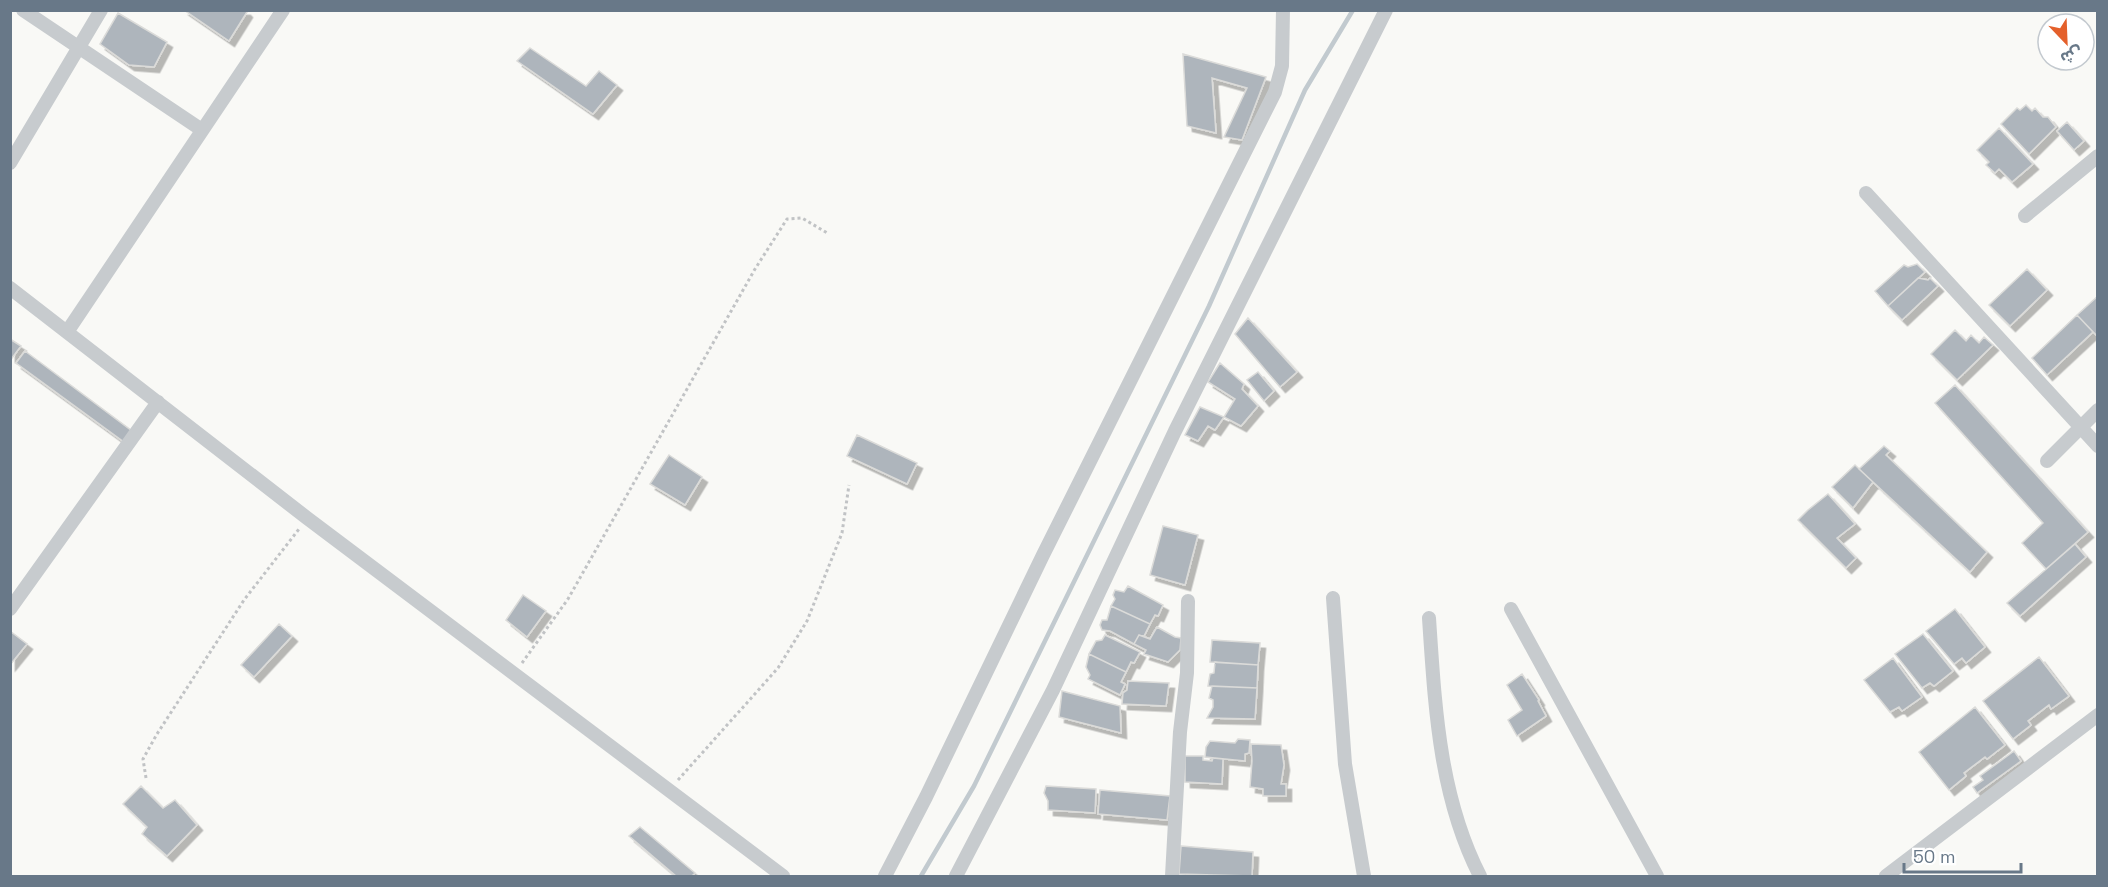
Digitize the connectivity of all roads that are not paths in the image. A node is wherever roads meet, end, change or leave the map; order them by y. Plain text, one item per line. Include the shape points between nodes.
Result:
1 (23, 10) edge
2 (101, 10) edge
3 (1283, 10) edge
4 (1386, 10) edge
5 (277, 13) edge
6 (79, 48) junction
7 (202, 130) junction
8 (2097, 156) edge
9 (10, 163) edge
10 (1866, 193) dead end
11 (2025, 216) dead end
12 (10, 288) edge
13 (68, 332) junction
14 (158, 402) junction
15 (2097, 410) edge
16 (2080, 427) junction
17 (2097, 446) edge
18 (2047, 461) dead end
19 (1334, 598) dead end
20 (1188, 601) dead end
21 (10, 609) edge
22 (1511, 609) dead end
23 (1429, 618) dead end
24 (2097, 715) edge
25 (783, 876) edge
26 (885, 876) edge
27 (956, 876) edge
28 (1172, 876) edge
29 (1364, 876) edge
30 (1480, 876) edge
31 (1657, 876) edge
32 (1886, 876) edge

1 - 6 street
2 - 6 street
3 - 26 street via 1282,66 1275,92
4 - 27 street via 1175,431 1053,690
5 - 7 street
6 - 7 street
6 - 9 street
7 - 13 street
8 - 11 street
10 - 16 street
12 - 13 street
13 - 14 street
14 - 21 street
14 - 25 street
15 - 16 street
16 - 17 street
16 - 18 street
19 - 29 street via 1345,764
20 - 28 street via 1187,673
22 - 31 street
23 - 30 street via 1436,717 1453,810
24 - 32 street

